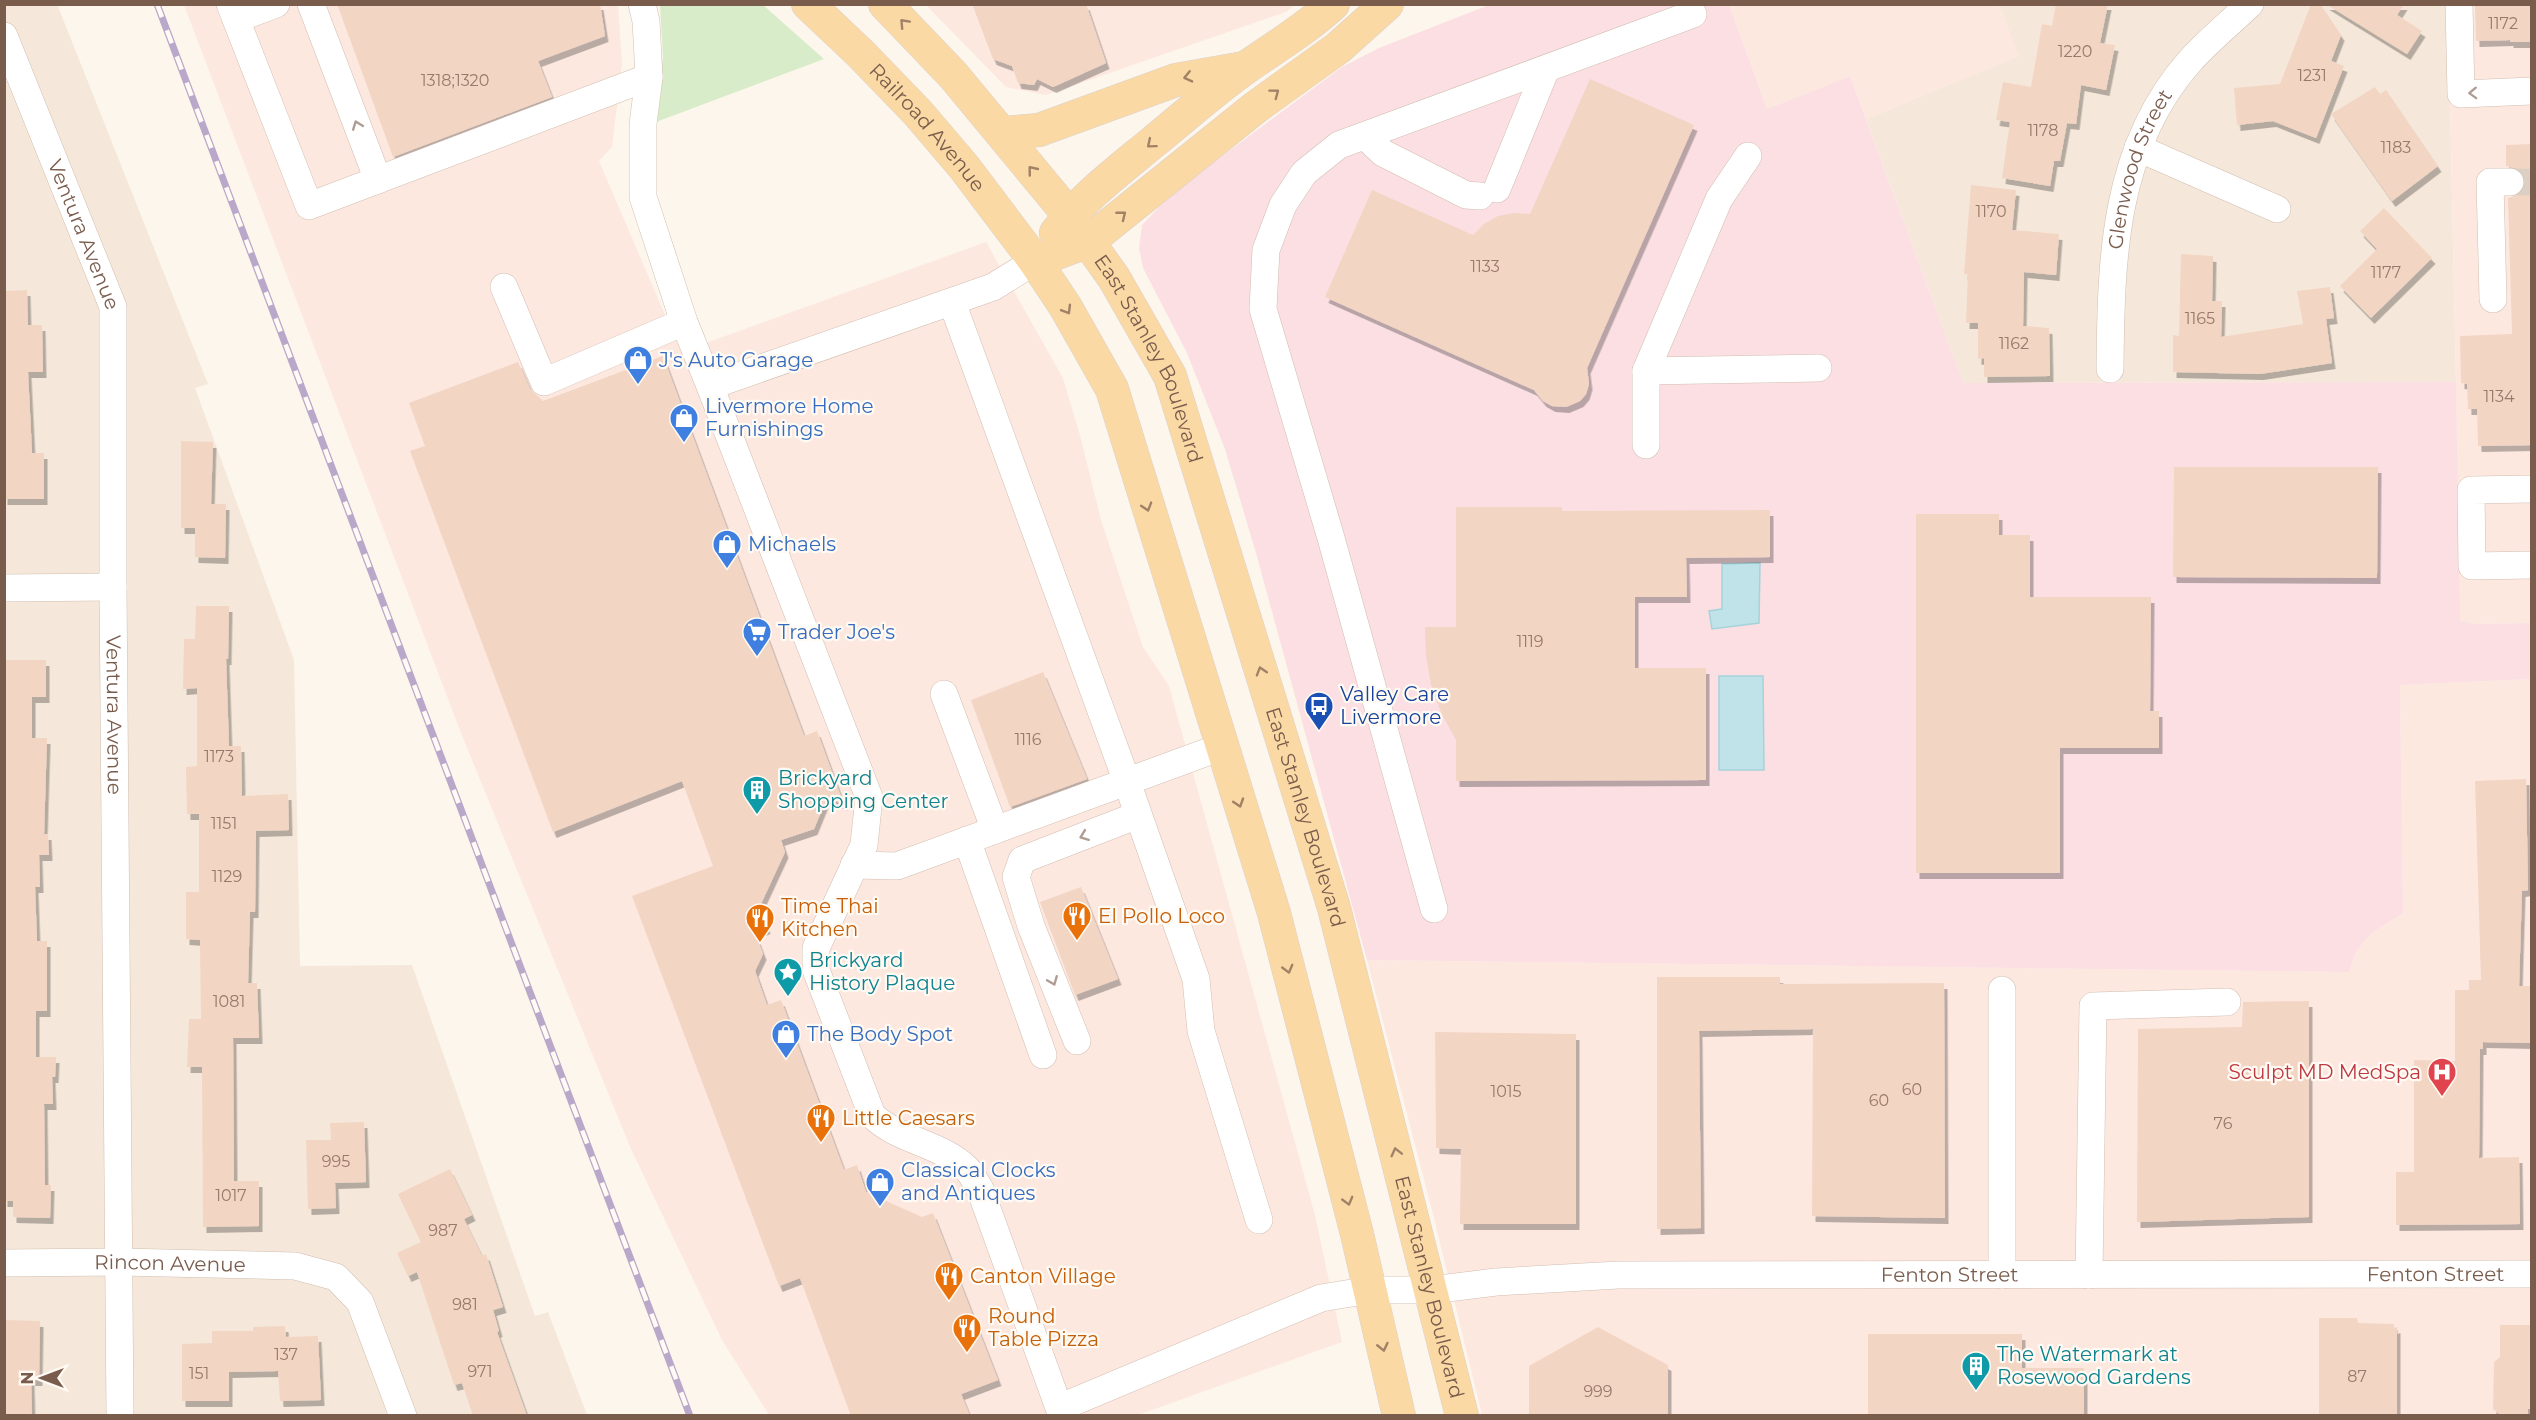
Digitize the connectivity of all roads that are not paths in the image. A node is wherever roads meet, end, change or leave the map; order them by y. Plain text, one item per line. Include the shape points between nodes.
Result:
1 (276, 4) edge
2 (310, 4) edge
3 (642, 4) edge
4 (808, 4) edge
5 (885, 4) edge
6 (1334, 4) edge
7 (1388, 4) edge
8 (2250, 4) edge
9 (2459, 4) edge
10 (233, 12) edge
11 (1693, 14) dead end
12 (4, 36) edge
13 (1246, 67) junction
14 (1546, 69) junction
15 (649, 77) junction
16 (2532, 91) edge
17 (1003, 133) junction
18 (1365, 136) junction
19 (2138, 148) junction
20 (1748, 156) dead end
21 (378, 180) junction
22 (2510, 182) tunnel mouth
23 (2277, 209) dead end
24 (1069, 215) junction
25 (1089, 241) junction
26 (1035, 261) junction
27 (504, 287) dead end
28 (2493, 299) dead end
29 (952, 302) junction
30 (684, 322) junction
31 (1818, 368) dead end
32 (2110, 369) dead end
33 (1646, 371) junction
34 (710, 386) junction
35 (1646, 446) dead end
36 (2532, 489) edge
37 (2532, 565) edge
38 (112, 587) junction
39 (4, 588) edge
40 (944, 694) dead end
41 (1221, 747) junction
42 (1127, 782) junction
43 (1138, 815) junction
44 (995, 830) junction
45 (967, 840) junction
46 (854, 865) junction
47 (1434, 909) dead end
48 (2002, 990) dead end
49 (2227, 1002) dead end
50 (1077, 1041) dead end
51 (1043, 1055) dead end
52 (1259, 1221) dead end
53 (120, 1262) junction
54 (4, 1263) edge
55 (2532, 1274) edge
56 (2002, 1275) junction
57 (2089, 1275) junction
58 (1370, 1290) junction
59 (1431, 1290) junction
60 (1061, 1412) edge
61 (120, 1416) edge
62 (403, 1416) edge
63 (1399, 1416) edge
64 (1462, 1416) edge

1 - 10 street
21 -> 2 street
3 - 15 street
4 - 26 main road, Railroad Avenue via 918,112
17 -> 5 main road
6 - 13 main road
25 -> 7 main road, East Stanley Boulevard via 1256,107 1338,48
8 - 19 street, Glenwood Street via 2190,61 2162,99
16 -> 9 street via 2462,94
10 - 21 street via 309,206
11 - 14 street
12 - 38 street, Ventura Avenue via 113,307
13 -> 17 main road via 1176,80 1040,130
13 -> 24 main road
14 - 18 street
14 - 18 street via 1489,193 1466,195 1383,153
15 - 21 street
15 - 30 street via 643,124 643,197
24 -> 17 main road
18 - 47 street via 1339,145 1304,173 1283,204 1266,250 1263,309
19 - 23 street
19 - 32 street, Glenwood Street via 2118,214 2111,276
20 - 33 street via 1719,199
22 - 28 street via 2490,182
24 - 25 main road, East Stanley Boulevard
24 - 26 main road
25 - 26 main road, East Stanley Boulevard
59 -> 25 main road, East Stanley Boulevard via 1334,908 1173,386 1114,278
26 - 29 street via 993,287
26 -> 41 main road via 1112,389
27 - 30 street via 544,382
29 - 34 street
29 - 42 street
30 - 34 street
31 - 33 street
33 - 35 street
34 - 46 street via 870,797 864,845
36 - 37 street via 2471,490 2472,566
38 - 39 street
38 - 53 street, Ventura Avenue
40 - 44 street
41 - 42 street
41 -> 58 main road via 1274,913
42 - 43 street
42 - 44 street
43 -> 50 street via 1022,860 1016,877 1031,926
43 - 52 street via 1196,979 1201,1031
44 - 45 street
45 - 46 street via 897,866
45 - 51 street
46 - 60 street via 816,948 816,970 872,1115 883,1125 952,1157 968,1170 980,1189
48 - 56 street
49 - 57 street via 2093,1006
53 - 54 street, Rincon Avenue
53 - 61 street, Ventura Avenue
53 - 62 street, Rincon Avenue via 295,1266 336,1277 360,1302
55 - 57 street, Fenton Street
56 - 57 street, Fenton Street
56 - 59 street, Fenton Street via 1618,1275
58 - 59 street, Fenton Street
58 - 60 street, Fenton Street via 1321,1298
58 -> 63 main road
59 - 64 main road, East Stanley Boulevard

